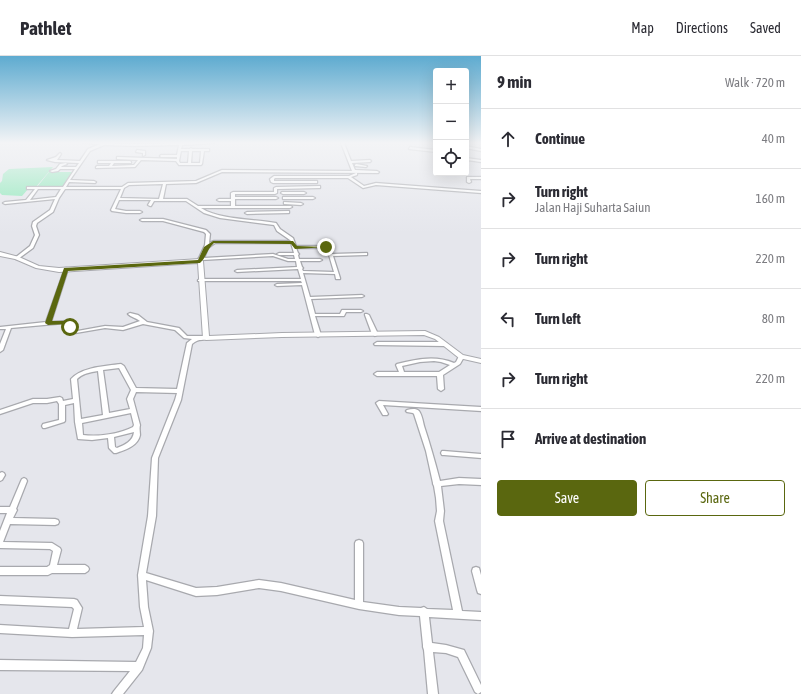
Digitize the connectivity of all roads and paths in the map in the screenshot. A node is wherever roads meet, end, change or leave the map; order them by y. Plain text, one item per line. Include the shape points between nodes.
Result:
1 (75, 173) edge
2 (218, 173) edge
3 (265, 173) edge
4 (319, 173) edge
5 (321, 173) dead end
6 (355, 173) edge
7 (294, 174) junction
8 (349, 177) junction
9 (481, 178) edge
10 (71, 181) junction
11 (94, 182) dead end
12 (296, 182) junction
13 (316, 182) dead end
14 (468, 182) dead end
15 (146, 184) junction
16 (166, 184) junction
17 (92, 186) dead end
18 (297, 187) junction
19 (319, 187) dead end
20 (28, 188) dead end
21 (37, 188) junction
22 (49, 188) junction
23 (65, 188) junction
24 (123, 188) junction
25 (143, 191) dead end
26 (283, 192) dead end
27 (297, 192) junction
28 (481, 192) edge
29 (275, 193) junction
30 (304, 193) dead end
31 (284, 198) dead end
32 (298, 198) junction
33 (313, 198) dead end
34 (119, 199) junction
35 (153, 199) junction
36 (161, 199) junction
37 (232, 199) junction
38 (41, 200) junction
39 (56, 200) junction
40 (219, 200) dead end
41 (27, 201) junction
42 (5, 203) dead end
43 (32, 203) dead end
44 (302, 204) dead end
45 (150, 205) dead end
46 (198, 207) junction
47 (232, 207) junction
48 (247, 207) junction
49 (279, 207) junction
50 (290, 207) dead end
51 (140, 212) dead end
52 (275, 212) junction
53 (288, 212) dead end
54 (247, 213) junction
55 (262, 213) junction
56 (263, 218) junction
57 (142, 220) dead end
58 (274, 221) junction
59 (230, 234) dead end
60 (229, 242) junction
61 (294, 245) junction
62 (206, 248) junction
63 (0, 254) edge
64 (279, 254) dead end
65 (366, 254) dead end
66 (331, 255) junction
67 (298, 257) junction
68 (17, 258) junction
69 (200, 260) junction
70 (320, 260) dead end
71 (66, 269) junction
72 (301, 270) junction
73 (237, 271) dead end
74 (200, 280) junction
75 (303, 282) junction
76 (277, 285) dead end
77 (362, 296) dead end
78 (308, 298) junction
79 (361, 311) dead end
80 (130, 314) dead end
81 (312, 315) junction
82 (367, 315) dead end
83 (143, 322) junction
84 (48, 323) junction
85 (0, 328) edge
86 (9, 328) junction
87 (375, 334) junction
88 (318, 335) junction
89 (196, 338) junction
90 (206, 338) junction
91 (377, 344) dead end
92 (444, 344) junction
93 (0, 350) edge
94 (461, 357) junction
95 (481, 361) edge
96 (454, 365) junction
97 (100, 369) junction
98 (377, 374) dead end
99 (402, 374) junction
100 (440, 374) junction
101 (441, 389) dead end
102 (134, 390) junction
103 (180, 391) junction
104 (76, 401) junction
105 (62, 403) junction
106 (481, 409) edge
107 (133, 410) junction
108 (409, 411) dead end
109 (0, 412) edge
110 (385, 414) dead end
111 (106, 416) junction
112 (78, 422) junction
113 (45, 426) dead end
114 (136, 428) junction
115 (111, 435) junction
116 (444, 453) dead end
117 (481, 456) edge
118 (24, 480) dead end
119 (481, 482) edge
120 (436, 484) junction
121 (0, 510) edge
122 (13, 510) junction
123 (8, 521) junction
124 (55, 522) dead end
125 (1, 536) edge
126 (359, 542) dead end
127 (0, 545) edge
128 (52, 569) junction
129 (86, 569) dead end
130 (0, 571) edge
131 (476, 571) dead end
132 (142, 575) junction
133 (481, 590) edge
134 (0, 600) edge
135 (359, 605) junction
136 (424, 611) junction
137 (458, 614) junction
138 (481, 616) edge
139 (0, 629) edge
140 (149, 631) junction
141 (72, 633) junction
142 (427, 647) junction
143 (0, 665) edge
144 (139, 667) junction
145 (479, 691) edge
146 (117, 694) edge
147 (433, 694) edge

1 - 10 street
2 - 16 street via 196,182
3 - 7 street
4 - 7 street
5 - 7 street
6 - 8 street
7 - 8 street
7 - 12 street
7 - 12 street via 273,178 272,182
8 - 28 street via 364,187 376,184
9 - 14 street via 468,178
10 - 11 street
10 - 17 street via 69,186
10 - 23 street
12 - 13 street
12 - 18 street
15 - 16 street
15 - 24 street via 127,184
15 - 25 street
16 - 36 street
18 - 19 street
18 - 27 street
18 - 29 street via 276,188
20 - 21 street
21 - 22 street
21 - 41 street
22 - 23 street
22 - 38 street
23 - 24 street
23 - 39 street
24 - 34 street
26 - 27 street
27 - 30 street
27 - 32 street
29 - 37 street via 233,193
29 - 37 street via 276,198
31 - 32 street
32 - 33 street
34 - 35 street
34 - 51 street via 113,210
35 - 36 street
35 - 45 street
36 - 46 street via 189,200
37 - 40 street
37 - 47 street
38 - 39 street
38 - 41 street
39 - 43 street
39 - 68 street via 52,211 35,222 37,235 32,247
41 - 42 street
44 - 49 street via 279,203
46 - 47 street
46 - 58 street via 205,212 228,219
47 - 48 street
48 - 49 street
48 - 54 street
49 - 50 street
52 - 53 street
52 - 55 street
52 - 58 street
54 - 55 street
54 - 56 street via 248,218
55 - 56 street
56 - 58 street
57 - 62 street via 163,220 204,230 209,238
58 - 61 street via 278,230 291,237
59 - 60 street
60 - 61 street
60 - 62 street via 213,242
61 - 66 street via 327,247
61 - 67 street
62 - 69 street
63 - 68 street
64 - 67 street
65 - 66 street
66 - 72 street via 337,276
67 - 69 street via 288,260 273,255
67 - 70 street
67 - 72 street
68 - 71 street via 38,267
69 - 71 street
69 - 74 street
71 - 84 street
72 - 73 street
72 - 75 street
74 - 75 street
74 - 90 street
75 - 76 street
75 - 78 street
77 - 78 street
78 - 81 street
79 - 81 street via 344,311 342,315
80 - 83 street
81 - 88 street
82 - 87 street
83 - 84 street via 123,329 105,327 74,333 70,332 68,322
83 - 89 street via 177,329 186,337
84 - 86 street
85 - 86 street
86 - 93 street
87 - 88 street
87 - 92 street via 429,334
88 - 90 street
89 - 90 street
89 - 103 street via 190,343
91 - 92 street
92 - 94 street
94 - 95 street
94 - 96 street
96 - 99 street via 420,360 399,365
96 - 100 street
97 - 102 street via 122,367
97 - 104 street via 75,377
97 - 111 street
98 - 99 street
99 - 100 street
100 - 101 street
102 - 103 street
102 - 107 street via 130,399
103 - 132 street via 155,458 152,516
104 - 105 street
104 - 112 street
105 - 109 street via 60,399 33,401
105 - 113 street via 62,421
106 - 110 street via 379,403
107 - 111 street
107 - 114 street
108 - 120 street via 417,413
111 - 112 street
112 - 115 street via 82,438
114 - 115 street
114 - 115 street via 138,434 135,439 125,448 116,451 112,448
116 - 117 street
118 - 122 street
119 - 120 street
120 - 137 street via 440,506 439,521
121 - 122 street
122 - 123 street
123 - 124 street
123 - 125 street
126 - 135 street
127 - 128 street via 54,546 57,550
128 - 129 street
128 - 130 street
131 - 133 street
132 - 135 street via 196,592 259,584 281,586
132 - 140 street
134 - 141 street via 74,603 78,608
135 - 136 street via 399,611
136 - 137 street
136 - 142 street
137 - 138 street
139 - 141 street
140 - 141 street
140 - 144 street via 147,648
142 - 145 street via 461,653
142 - 147 street
143 - 144 street
144 - 146 street

